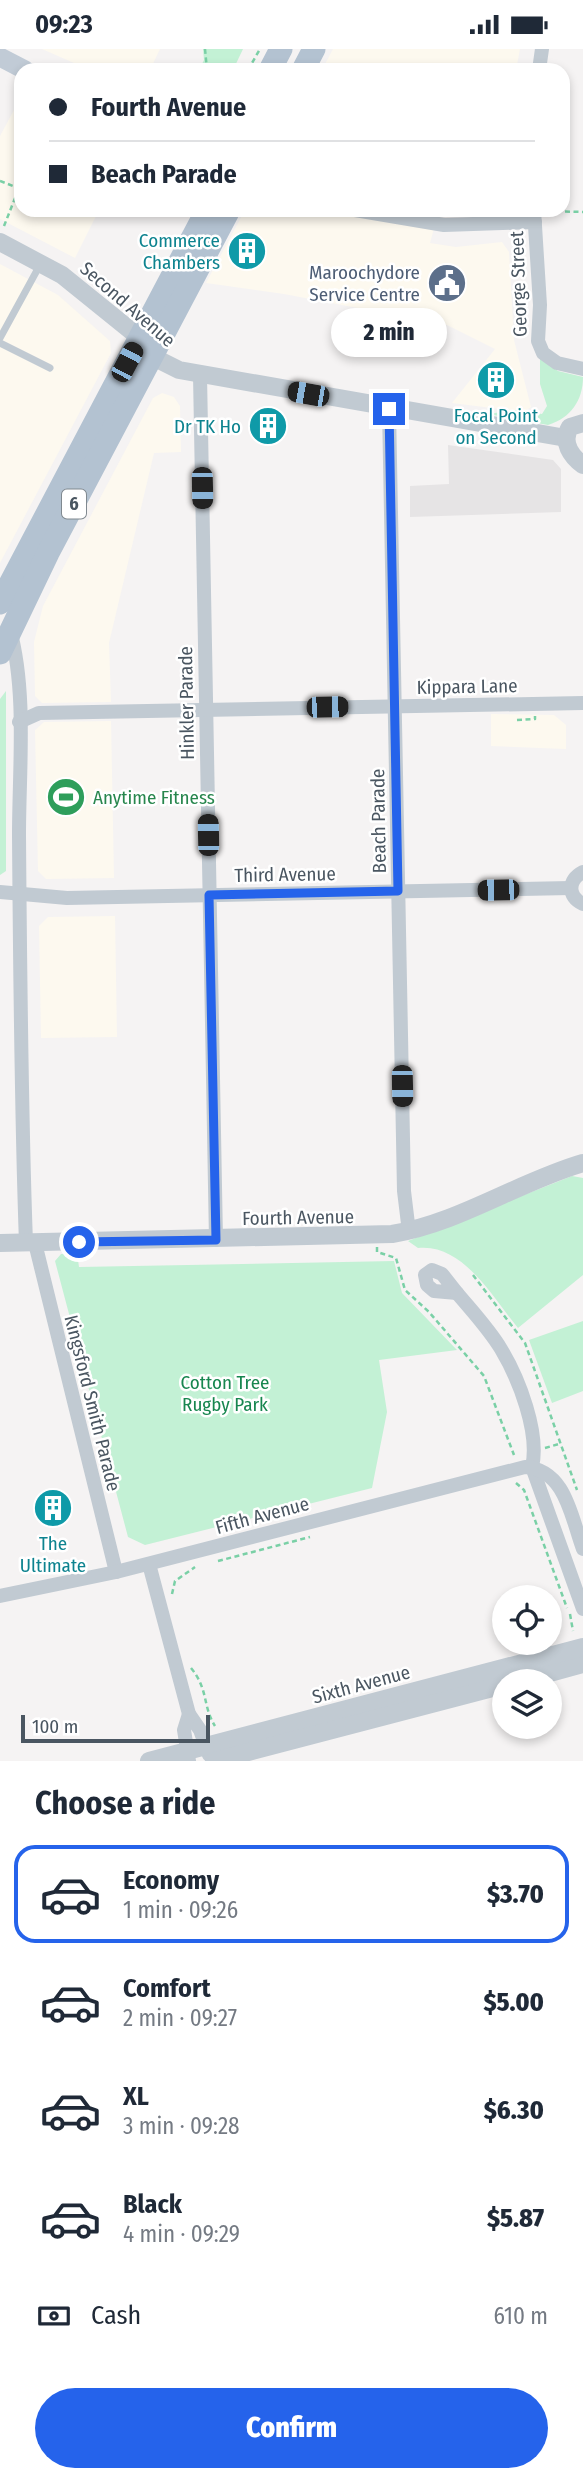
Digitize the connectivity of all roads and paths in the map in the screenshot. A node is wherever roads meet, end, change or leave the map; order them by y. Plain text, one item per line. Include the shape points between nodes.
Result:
1 (14, 204) edge
2 (203, 217) edge
3 (225, 217) edge
4 (397, 217) edge
5 (510, 217) edge
6 (535, 217) edge
7 (2, 234) edge
8 (41, 263) junction
9 (0, 338) edge
10 (140, 338) junction
11 (153, 357) junction
12 (50, 368) dead end
13 (583, 369) edge
14 (200, 375) junction
15 (389, 409) junction
16 (583, 423) edge
17 (566, 437) junction
18 (583, 465) edge
19 (0, 603) edge
20 (10, 629) junction
21 (0, 653) edge
22 (583, 703) edge
23 (395, 706) junction
24 (205, 710) junction
25 (19, 722) junction
26 (583, 872) edge
27 (571, 888) junction
28 (398, 891) junction
29 (0, 892) edge
30 (209, 895) junction
31 (19, 896) junction
32 (583, 904) edge
33 (583, 1151) edge
34 (583, 1160) edge
35 (409, 1232) junction
36 (375, 1237) junction
37 (216, 1240) junction
38 (0, 1243) edge
39 (30, 1243) junction
40 (473, 1275) dead end
41 (457, 1293) dead end
42 (525, 1468) junction
43 (516, 1483) dead end
44 (578, 1494) dead end
45 (317, 1534) dead end
46 (583, 1549) edge
47 (212, 1562) dead end
48 (149, 1564) junction
49 (200, 1565) dead end
50 (116, 1572) junction
51 (0, 1595) edge
52 (172, 1597) dead end
53 (583, 1609) edge
54 (573, 1631) dead end
55 (583, 1647) edge
56 (188, 1663) dead end
57 (583, 1664) edge
58 (562, 1670) edge
59 (492, 1688) edge
60 (189, 1714) junction
61 (215, 1726) dead end
62 (188, 1756) edge
63 (210, 1756) edge
64 (149, 1761) edge

1 - 7 path
2 - 10 main road, 6
3 - 11 main road, 6
4 - 5 street via 444,225
6 - 13 street, George Street via 540,348 556,363
7 - 8 street, Second Avenue
8 - 9 lane
8 - 10 street, Second Avenue
9 - 12 lane
10 - 11 street, Second Avenue
10 - 19 main road, 6
11 - 14 street, Second Avenue
11 - 20 main road, 6
14 - 15 street, Second Avenue
14 - 24 street, Hinkler Parade
15 - 17 street, Second Avenue
15 - 23 street, Beach Parade
16 - 17 street via 570,427
17 - 18 street via 570,453
20 - 21 main road, 6
20 - 25 street, Kingsford Smith Parade via 18,656
22 - 23 street, Kippara Lane
23 - 24 street, Kippara Lane
23 - 28 street, Beach Parade
24 - 25 street, Kippara Lane via 39,713
24 - 30 street, Hinkler Parade
25 - 31 street, Kingsford Smith Parade
26 - 27 street via 574,878
27 - 28 street, Third Avenue
27 - 32 street
28 - 30 street, Third Avenue
28 - 35 street, Beach Parade via 404,1191
29 - 31 street, Third Avenue
30 - 31 street, Third Avenue
30 - 37 street, Hinkler Parade
31 - 39 street, Kingsford Smith Parade
33 - 34 street
34 - 35 street, Fourth Avenue
35 - 36 street, Fourth Avenue
36 - 37 street, Fourth Avenue
36 - 42 path via 377,1252 396,1258 405,1290 484,1376
37 - 39 street, Fourth Avenue
38 - 39 street, Fourth Avenue
39 - 50 street, Kingsford Smith Parade
40 - 44 path via 525,1343
41 - 42 street via 493,1336 511,1368 535,1438
42 - 46 street via 546,1471 559,1484
42 - 48 street, Fifth Avenue
42 - 53 street
43 - 54 path via 524,1490
45 - 47 path
48 - 50 street, Fifth Avenue
48 - 60 street
49 - 52 path via 180,1574
50 - 51 street, Fifth Avenue
55 - 63 street, Sixth Avenue
56 - 61 path via 202,1681 208,1716
57 - 58 street
59 - 63 street, Sixth Avenue
60 - 62 street via 184,1730
60 - 63 street
62 - 63 street, Sixth Avenue
62 - 64 street, Sixth Avenue

